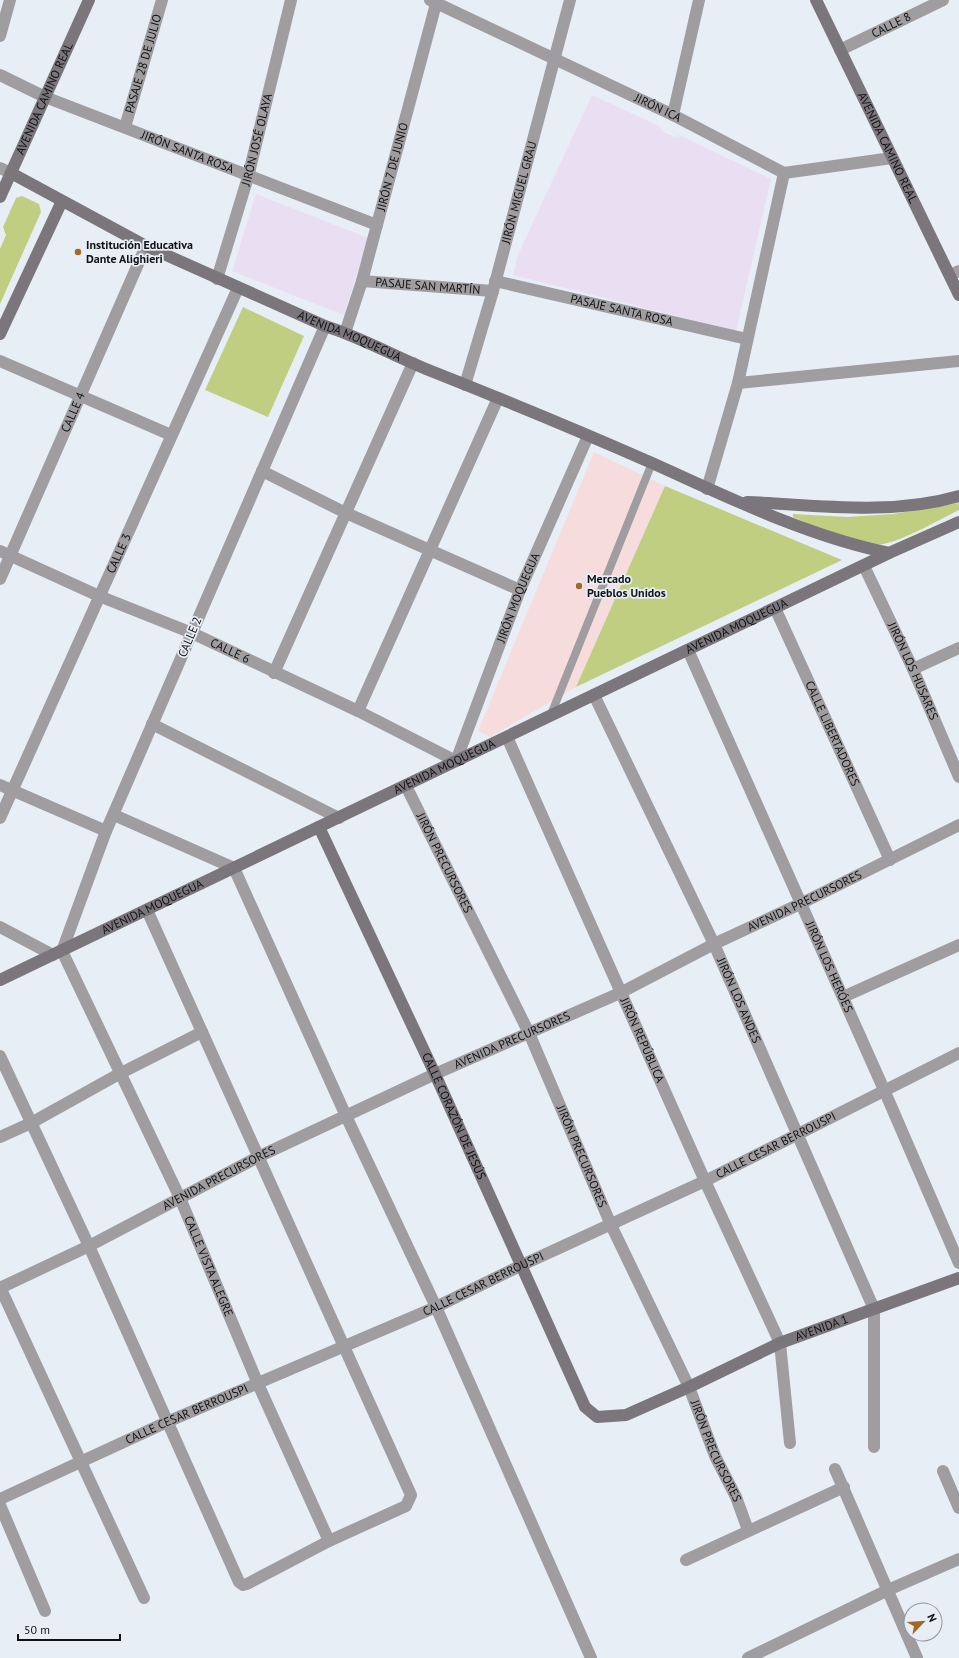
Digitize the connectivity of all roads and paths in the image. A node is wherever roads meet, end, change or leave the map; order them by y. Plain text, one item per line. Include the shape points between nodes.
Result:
1 (10, 0) edge
2 (89, 0) edge
3 (162, 0) edge
4 (292, 0) edge
5 (570, 0) edge
6 (699, 0) edge
7 (816, 0) edge
8 (943, 0) edge
9 (434, 1) edge
10 (0, 36) edge
11 (840, 50) junction
12 (555, 58) junction
13 (0, 75) edge
14 (45, 97) junction
15 (673, 115) junction
16 (125, 127) junction
17 (892, 158) junction
18 (5, 171) edge
19 (784, 173) junction
20 (248, 177) junction
21 (0, 197) edge
22 (62, 201) junction
23 (377, 225) junction
24 (146, 246) junction
25 (954, 273) edge
26 (217, 279) junction
27 (362, 281) junction
28 (494, 286) junction
29 (238, 288) junction
30 (959, 295) edge
31 (325, 326) junction
32 (345, 332) junction
33 (0, 334) edge
34 (747, 339) junction
35 (959, 361) edge
36 (0, 362) edge
37 (413, 363) junction
38 (738, 383) junction
39 (465, 385) junction
40 (80, 397) junction
41 (498, 398) junction
42 (170, 435) junction
43 (588, 436) junction
44 (652, 463) junction
45 (262, 471) junction
46 (707, 489) junction
47 (959, 496) edge
48 (346, 512) junction
49 (959, 522) edge
50 (430, 550) junction
51 (5, 553) edge
52 (889, 553) junction
53 (864, 566) junction
54 (0, 579) edge
55 (520, 590) junction
56 (99, 596) junction
57 (775, 608) junction
58 (192, 633) junction
59 (959, 648) edge
60 (688, 650) junction
61 (913, 669) junction
62 (274, 673) junction
63 (594, 695) junction
64 (358, 711) junction
65 (550, 716) junction
66 (152, 724) junction
67 (507, 737) junction
68 (954, 754) edge
69 (456, 761) junction
70 (959, 777) edge
71 (0, 785) edge
72 (406, 786) junction
73 (12, 791) junction
74 (114, 815) junction
75 (0, 818) edge
76 (339, 818) junction
77 (959, 825) edge
78 (319, 827) junction
79 (106, 830) junction
80 (890, 860) junction
81 (234, 868) junction
82 (800, 904) junction
83 (147, 910) junction
84 (0, 927) edge
85 (714, 944) junction
86 (959, 945) edge
87 (58, 953) junction
88 (0, 980) edge
89 (620, 993) junction
90 (843, 997) junction
91 (202, 1032) junction
92 (529, 1033) junction
93 (959, 1053) edge
94 (0, 1056) edge
95 (119, 1074) junction
96 (435, 1074) junction
97 (885, 1092) junction
98 (346, 1116) junction
99 (30, 1123) junction
100 (797, 1135) junction
101 (0, 1137) edge
102 (260, 1156) junction
103 (705, 1182) junction
104 (180, 1198) junction
105 (611, 1225) junction
106 (89, 1246) junction
107 (959, 1263) edge
108 (522, 1265) junction
109 (959, 1278) edge
110 (0, 1287) edge
111 (436, 1307) junction
112 (874, 1309) junction
113 (780, 1343) junction
114 (344, 1347) junction
115 (258, 1384) junction
116 (689, 1388) junction
117 (585, 1407) joint
118 (167, 1422) junction
119 (790, 1443) dead end
120 (874, 1447) dead end
121 (80, 1461) junction
122 (836, 1469) dead end
123 (943, 1471) dead end
124 (844, 1487) junction
125 (0, 1499) edge
126 (0, 1505) edge
127 (959, 1508) edge
128 (748, 1530) junction
129 (329, 1542) junction
130 (959, 1559) edge
131 (686, 1560) dead end
132 (888, 1590) junction
133 (144, 1598) dead end
134 (45, 1610) dead end
135 (591, 1658) edge
136 (748, 1658) edge
137 (917, 1658) edge

1 - 10 street
2 - 14 street, AVENIDA CAMINO REAL
3 - 16 street, PASAJE 28 DE JULIO
4 - 20 street, JIRÓN JOSÉ OLAYA
5 - 12 street, JIRÓN MIGUEL GRAU
6 - 15 street
7 - 11 street, AVENIDA CAMINO REAL
8 - 11 street, CALLE 8
9 - 12 street, JIRÓN ICA
9 - 23 street, JIRÓN 7 DE JUNIO
11 - 17 street, AVENIDA CAMINO REAL
12 - 15 street, JIRÓN ICA
12 - 28 street, JIRÓN MIGUEL GRAU
13 - 14 street, JIRÓN SANTA ROSA
14 - 16 street, JIRÓN SANTA ROSA
14 - 18 street, AVENIDA CAMINO REAL
15 - 19 street, JIRÓN ICA
16 - 20 street, JIRÓN SANTA ROSA
17 - 19 street
17 - 25 street, AVENIDA CAMINO REAL
18 - 21 street, AVENIDA CAMINO REAL
18 - 22 street, AVENIDA MOQUEGUA
19 - 34 street
20 - 23 street, JIRÓN SANTA ROSA
20 - 26 street, JIRÓN JOSÉ OLAYA
22 - 24 street, AVENIDA MOQUEGUA
22 - 33 street
23 - 27 street, JIRÓN 7 DE JUNIO
24 - 26 street, AVENIDA MOQUEGUA
24 - 40 street, CALLE 4
25 - 30 street, AVENIDA CAMINO REAL
26 - 29 street, AVENIDA MOQUEGUA
27 - 28 street, PASAJE SAN MARTÍN
27 - 32 street, JIRÓN 7 DE JUNIO
28 - 34 street, PASAJE SANTA ROSA
28 - 39 street, JIRÓN MIGUEL GRAU
29 - 31 street, AVENIDA MOQUEGUA
29 - 42 street, CALLE 3
31 - 32 street, AVENIDA MOQUEGUA
31 - 45 street, CALLE 2
32 - 37 street, AVENIDA MOQUEGUA
34 - 38 street
35 - 38 street
36 - 40 street
37 - 39 street, AVENIDA MOQUEGUA
37 - 48 street
38 - 46 street
39 - 41 street, AVENIDA MOQUEGUA
40 - 42 street
40 - 51 street, CALLE 4
41 - 43 street, AVENIDA MOQUEGUA
41 - 50 street
42 - 56 street, CALLE 3
43 - 44 street, AVENIDA MOQUEGUA
43 - 55 street, JIRÓN MOQUEGUA
44 - 46 street, AVENIDA MOQUEGUA
44 - 65 lane
45 - 48 street
45 - 58 street, CALLE 2
46 - 47 street, AVENIDA MOQUEGUA via 743,502 831,508 913,505
46 - 52 street, AVENIDA MOQUEGUA via 851,546
48 - 50 street
48 - 62 street
49 - 52 street, AVENIDA MOQUEGUA
50 - 55 street
50 - 64 street
51 - 54 street, CALLE 4
51 - 56 street, CALLE 6
52 - 53 street, AVENIDA MOQUEGUA
53 - 57 street, AVENIDA MOQUEGUA
53 - 61 street, JIRÓN LOS HUSARES
55 - 69 street, JIRÓN MOQUEGUA
56 - 58 street, CALLE 6
56 - 73 street, CALLE 3
57 - 60 street, AVENIDA MOQUEGUA
57 - 80 street, CALLE LIBERTADORES
58 - 62 street, CALLE 6
58 - 66 street, CALLE 2
59 - 61 street
60 - 63 street, AVENIDA MOQUEGUA
60 - 82 street, JIRÓN LOS HERÓES
61 - 68 street, JIRÓN LOS HUSARES
62 - 64 street, CALLE 6
63 - 65 street, AVENIDA MOQUEGUA
63 - 85 street, JIRÓN LOS ANDES
64 - 69 street, CALLE 6
65 - 67 street, AVENIDA MOQUEGUA
66 - 74 street, CALLE 2
66 - 76 street
67 - 69 street, AVENIDA MOQUEGUA
67 - 89 street, JIRÓN REPÚBLICA
68 - 70 street, JIRÓN LOS HUSARES
69 - 72 street, AVENIDA MOQUEGUA
71 - 73 street
72 - 76 street, AVENIDA MOQUEGUA
72 - 92 street, JIRÓN PRECURSORES
73 - 75 street, CALLE 3
73 - 79 street
74 - 79 street, CALLE 2
74 - 81 street
76 - 78 street, AVENIDA MOQUEGUA
77 - 80 street, AVENIDA PRECURSORES
78 - 81 street, AVENIDA MOQUEGUA
78 - 96 street, CALLE CORAZÓN DE JESÚS
79 - 87 street, CALLE 2
80 - 82 street, AVENIDA PRECURSORES
81 - 83 street, AVENIDA MOQUEGUA
81 - 98 street
82 - 85 street, AVENIDA PRECURSORES
82 - 90 street, JIRÓN LOS HERÓES
83 - 87 street, AVENIDA MOQUEGUA
83 - 91 street
84 - 87 street
85 - 89 street, AVENIDA PRECURSORES
85 - 100 street, JIRÓN LOS ANDES
86 - 90 street
87 - 88 street, AVENIDA MOQUEGUA
87 - 95 street, CALLE VISTA ALEGRE
89 - 92 street, AVENIDA PRECURSORES
89 - 103 street, JIRÓN REPÚBLICA
90 - 97 street, JIRÓN LOS HERÓES
91 - 95 street
91 - 102 street
92 - 96 street, AVENIDA PRECURSORES
92 - 105 street, JIRÓN PRECURSORES
93 - 97 street, CALLE CESAR BERROUSPI
94 - 99 street
95 - 99 street
95 - 104 street, CALLE VISTA ALEGRE
96 - 98 street, AVENIDA PRECURSORES
96 - 108 street, CALLE CORAZÓN DE JESÚS
97 - 100 street, CALLE CESAR BERROUSPI
97 - 107 street, JIRÓN LOS HERÓES
98 - 102 street, AVENIDA PRECURSORES
98 - 111 street
99 - 101 street
99 - 106 street
100 - 103 street, CALLE CESAR BERROUSPI
100 - 112 street, JIRÓN LOS ANDES
102 - 104 street, AVENIDA PRECURSORES
102 - 114 street
103 - 105 street, CALLE CESAR BERROUSPI
103 - 113 street, JIRÓN REPÚBLICA
104 - 106 street, AVENIDA PRECURSORES
104 - 115 street, CALLE VISTA ALEGRE
105 - 108 street, CALLE CESAR BERROUSPI
105 - 116 street, JIRÓN PRECURSORES
106 - 110 street, AVENIDA PRECURSORES
106 - 118 street
108 - 111 street, CALLE CESAR BERROUSPI
108 - 117 street, CALLE CORAZÓN DE JESÚS
109 - 112 street, AVENIDA 1
110 - 121 street
111 - 114 street, CALLE CESAR BERROUSPI
111 - 135 street
112 - 113 street, AVENIDA 1
112 - 120 street
113 - 116 street, AVENIDA 1
113 - 119 street, JIRÓN REPÚBLICA
114 - 115 street, CALLE CESAR BERROUSPI
114 - 129 street via 411,1495 406,1506
115 - 118 street, CALLE CESAR BERROUSPI
115 - 129 street, CALLE VISTA ALEGRE
116 - 117 street, AVENIDA 1 via 626,1415 597,1417
116 - 128 street, JIRÓN PRECURSORES via 715,1456 736,1497
118 - 121 street, CALLE CESAR BERROUSPI
118 - 129 street via 239,1582 243,1585
121 - 125 street, CALLE CESAR BERROUSPI
121 - 133 street
122 - 124 street
123 - 127 street
124 - 128 street
124 - 132 street
126 - 134 street
128 - 131 street
130 - 132 street
132 - 136 street
132 - 137 street

